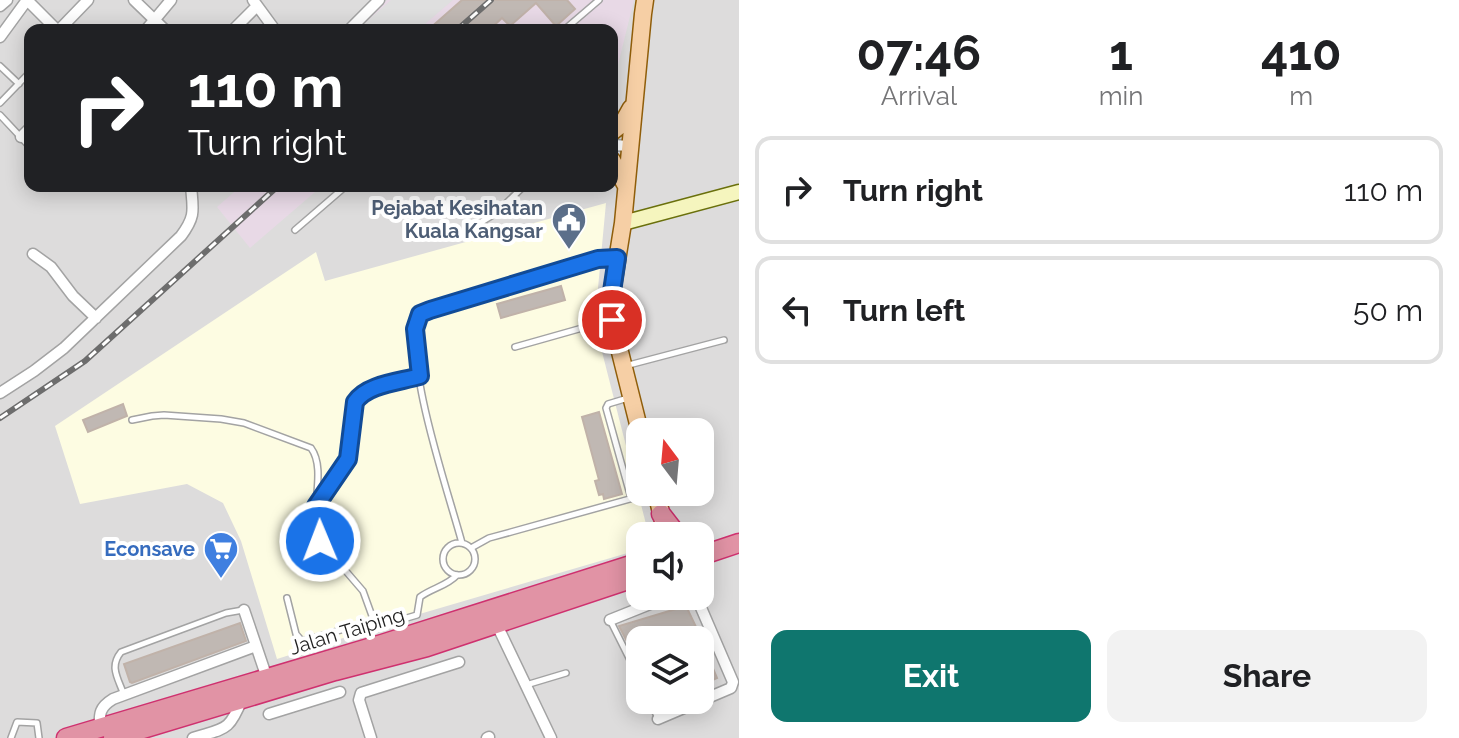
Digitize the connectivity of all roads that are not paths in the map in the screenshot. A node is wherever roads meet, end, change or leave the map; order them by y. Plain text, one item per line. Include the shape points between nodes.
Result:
1 (7, 0) edge
2 (27, 0) edge
3 (88, 0) edge
4 (134, 0) edge
5 (171, 0) edge
6 (379, 0) edge
7 (599, 0) edge
8 (645, 0) edge
9 (255, 3) edge
10 (0, 6) edge
11 (155, 20) junction
12 (52, 24) edge
13 (64, 24) edge
14 (151, 24) edge
15 (159, 24) edge
16 (238, 24) edge
17 (271, 24) edge
18 (355, 24) edge
19 (571, 24) edge
20 (0, 37) edge
21 (0, 66) edge
22 (24, 79) edge
23 (19, 84) junction
24 (0, 103) edge
25 (634, 103) junction
26 (0, 115) edge
27 (618, 127) edge
28 (24, 134) edge
29 (21, 137) junction
30 (24, 140) edge
31 (618, 145) edge
32 (630, 146) junction
33 (618, 172) edge
34 (626, 188) junction
35 (191, 192) edge
36 (339, 192) edge
37 (518, 192) edge
38 (739, 192) edge
39 (623, 223) junction
40 (470, 229) dead end
41 (295, 230) dead end
42 (33, 254) dead end
43 (617, 258) junction
44 (96, 318) junction
45 (612, 320) junction
46 (724, 340) dead end
47 (515, 347) dead end
48 (624, 366) junction
49 (420, 376) junction
50 (0, 393) edge
51 (632, 397) junction
52 (637, 418) edge
53 (132, 420) dead end
54 (626, 480) edge
55 (626, 499) edge
56 (316, 506) junction
57 (659, 506) edge
58 (661, 514) junction
59 (659, 522) edge
60 (663, 522) edge
61 (667, 522) edge
62 (739, 531) edge
63 (714, 539) edge
64 (462, 543) junction
65 (739, 543) edge
66 (471, 548) junction
67 (714, 551) edge
68 (626, 573) edge
69 (457, 575) junction
70 (626, 575) edge
71 (287, 598) dead end
72 (244, 610) joint
73 (635, 610) edge
74 (610, 620) joint
75 (497, 625) junction
76 (379, 635) junction
77 (714, 638) edge
78 (256, 646) junction
79 (427, 647) junction
80 (626, 648) edge
81 (459, 662) dead end
82 (434, 670) junction
83 (566, 673) dead end
84 (267, 678) junction
85 (314, 678) junction
86 (525, 685) junction
87 (340, 692) dead end
88 (124, 695) junction
89 (714, 695) edge
90 (321, 698) junction
91 (242, 699) junction
92 (269, 714) dead end
93 (656, 714) edge
94 (670, 714) edge
95 (658, 719) joint
96 (106, 733) edge
97 (229, 733) edge
98 (11, 738) edge
99 (39, 738) edge
100 (66, 738) edge
101 (193, 738) edge
102 (371, 738) edge
103 (551, 738) edge

1 - 10 street
2 - 12 street
2 - 20 street
3 - 13 street
4 - 11 street
5 - 11 street
6 - 18 street
7 - 19 lane
8 - 25 main road
9 - 16 street
9 - 17 street
11 - 14 street
11 - 15 street
21 - 23 lane
22 - 23 lane
23 - 24 lane
25 - 27 main road
25 - 32 main road
26 - 29 lane
28 - 29 street
29 - 30 lane
31 - 32 street
32 - 34 main road
33 - 34 main road
34 - 39 main road
35 - 44 street via 191,222 181,236
36 - 41 lane
37 - 40 lane
38 - 39 street
39 - 43 main road
42 - 44 street
43 - 45 main road
43 - 49 lane via 580,264 420,314 415,329
44 - 50 street via 54,356
45 - 47 lane
45 - 48 main road
46 - 48 lane
48 - 51 main road
49 - 56 lane via 360,395 348,459
49 - 64 lane
51 - 52 main road
51 - 54 lane via 606,408
53 - 56 lane via 164,415 221,419 311,448 317,464
55 - 66 lane
56 - 76 lane via 320,541 363,591
57 - 58 main road
58 - 59 highway
58 - 60 main road
58 - 61 highway
62 - 63 highway
64 - 66 lane
64 - 69 lane via 450,545 443,557 448,571
65 - 67 highway
66 - 69 lane via 474,566
68 - 76 highway, Jalan Taiping
69 - 76 lane via 420,597 417,615
70 - 75 highway, Jalan Taiping
71 - 76 lane via 302,641 362,624
72 - 78 street
72 - 88 lane via 121,652 114,667
73 - 74 street
74 - 80 lane
75 - 79 highway, Jalan Taiping
75 - 86 street
76 - 79 highway
76 - 84 highway, Jalan Taiping
77 - 89 street via 733,682
78 - 84 street
78 - 88 street
79 - 82 street
79 - 85 highway, Jalan Taiping
81 - 82 street
82 - 102 street via 361,693
83 - 86 lane
84 - 96 highway, Jalan Taiping
85 - 90 street
85 - 91 highway, Jalan Taiping
86 - 103 street
87 - 90 street
88 - 96 street via 102,706
90 - 92 street
91 - 96 highway, Jalan Taiping
91 - 97 street
93 - 95 lane
94 - 95 street
96 - 100 highway, Jalan Taiping
97 - 101 street
98 - 99 lane via 17,722 37,723

